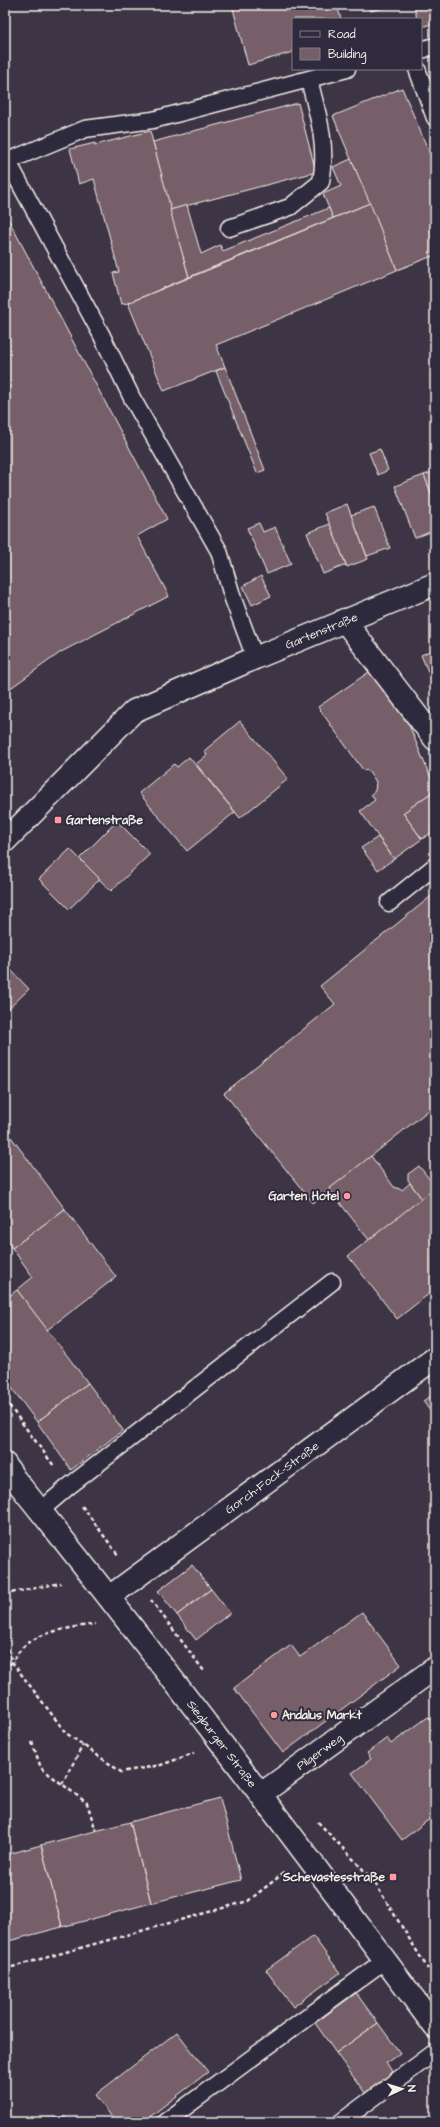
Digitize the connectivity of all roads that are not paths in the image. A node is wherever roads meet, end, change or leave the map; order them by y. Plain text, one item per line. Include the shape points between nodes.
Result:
1 (435, 46) edge
2 (422, 50) edge
3 (344, 70) edge
4 (417, 70) edge
5 (309, 80) junction
6 (435, 118) edge
7 (6, 158) edge
8 (229, 228) dead end
9 (435, 584) edge
10 (344, 620) junction
11 (255, 658) junction
12 (435, 739) edge
13 (5, 841) edge
14 (435, 866) edge
15 (389, 903) dead end
16 (332, 1282) dead end
17 (435, 1358) edge
18 (5, 1464) edge
19 (40, 1511) junction
20 (109, 1597) junction
21 (435, 1668) edge
22 (261, 1794) junction
23 (385, 1960) junction
24 (435, 2027) edge
25 (435, 2052) edge
26 (165, 2122) edge
27 (341, 2122) edge

1 - 2 lane
3 - 5 lane
4 - 6 lane
5 - 7 lane via 153,120 85,129
5 - 8 lane via 320,122 325,164 321,182 290,207
7 - 11 lane via 101,334 132,398 219,551 233,599
9 - 10 street, Gartenstraße
10 - 11 street, Gartenstraße
10 - 12 street
11 - 13 street, Gartenstraße via 134,711
14 - 15 lane
16 - 19 lane
17 - 20 street, Gorch-Fock-Straße
18 - 19 street, Siegburger Straße
19 - 20 street, Siegburger Straße
20 - 22 street, Siegburger Straße
21 - 22 street, Pilgerweg
22 - 23 street, Siegburger Straße
23 - 24 street, Siegburger Straße
23 - 26 lane
25 - 27 lane

